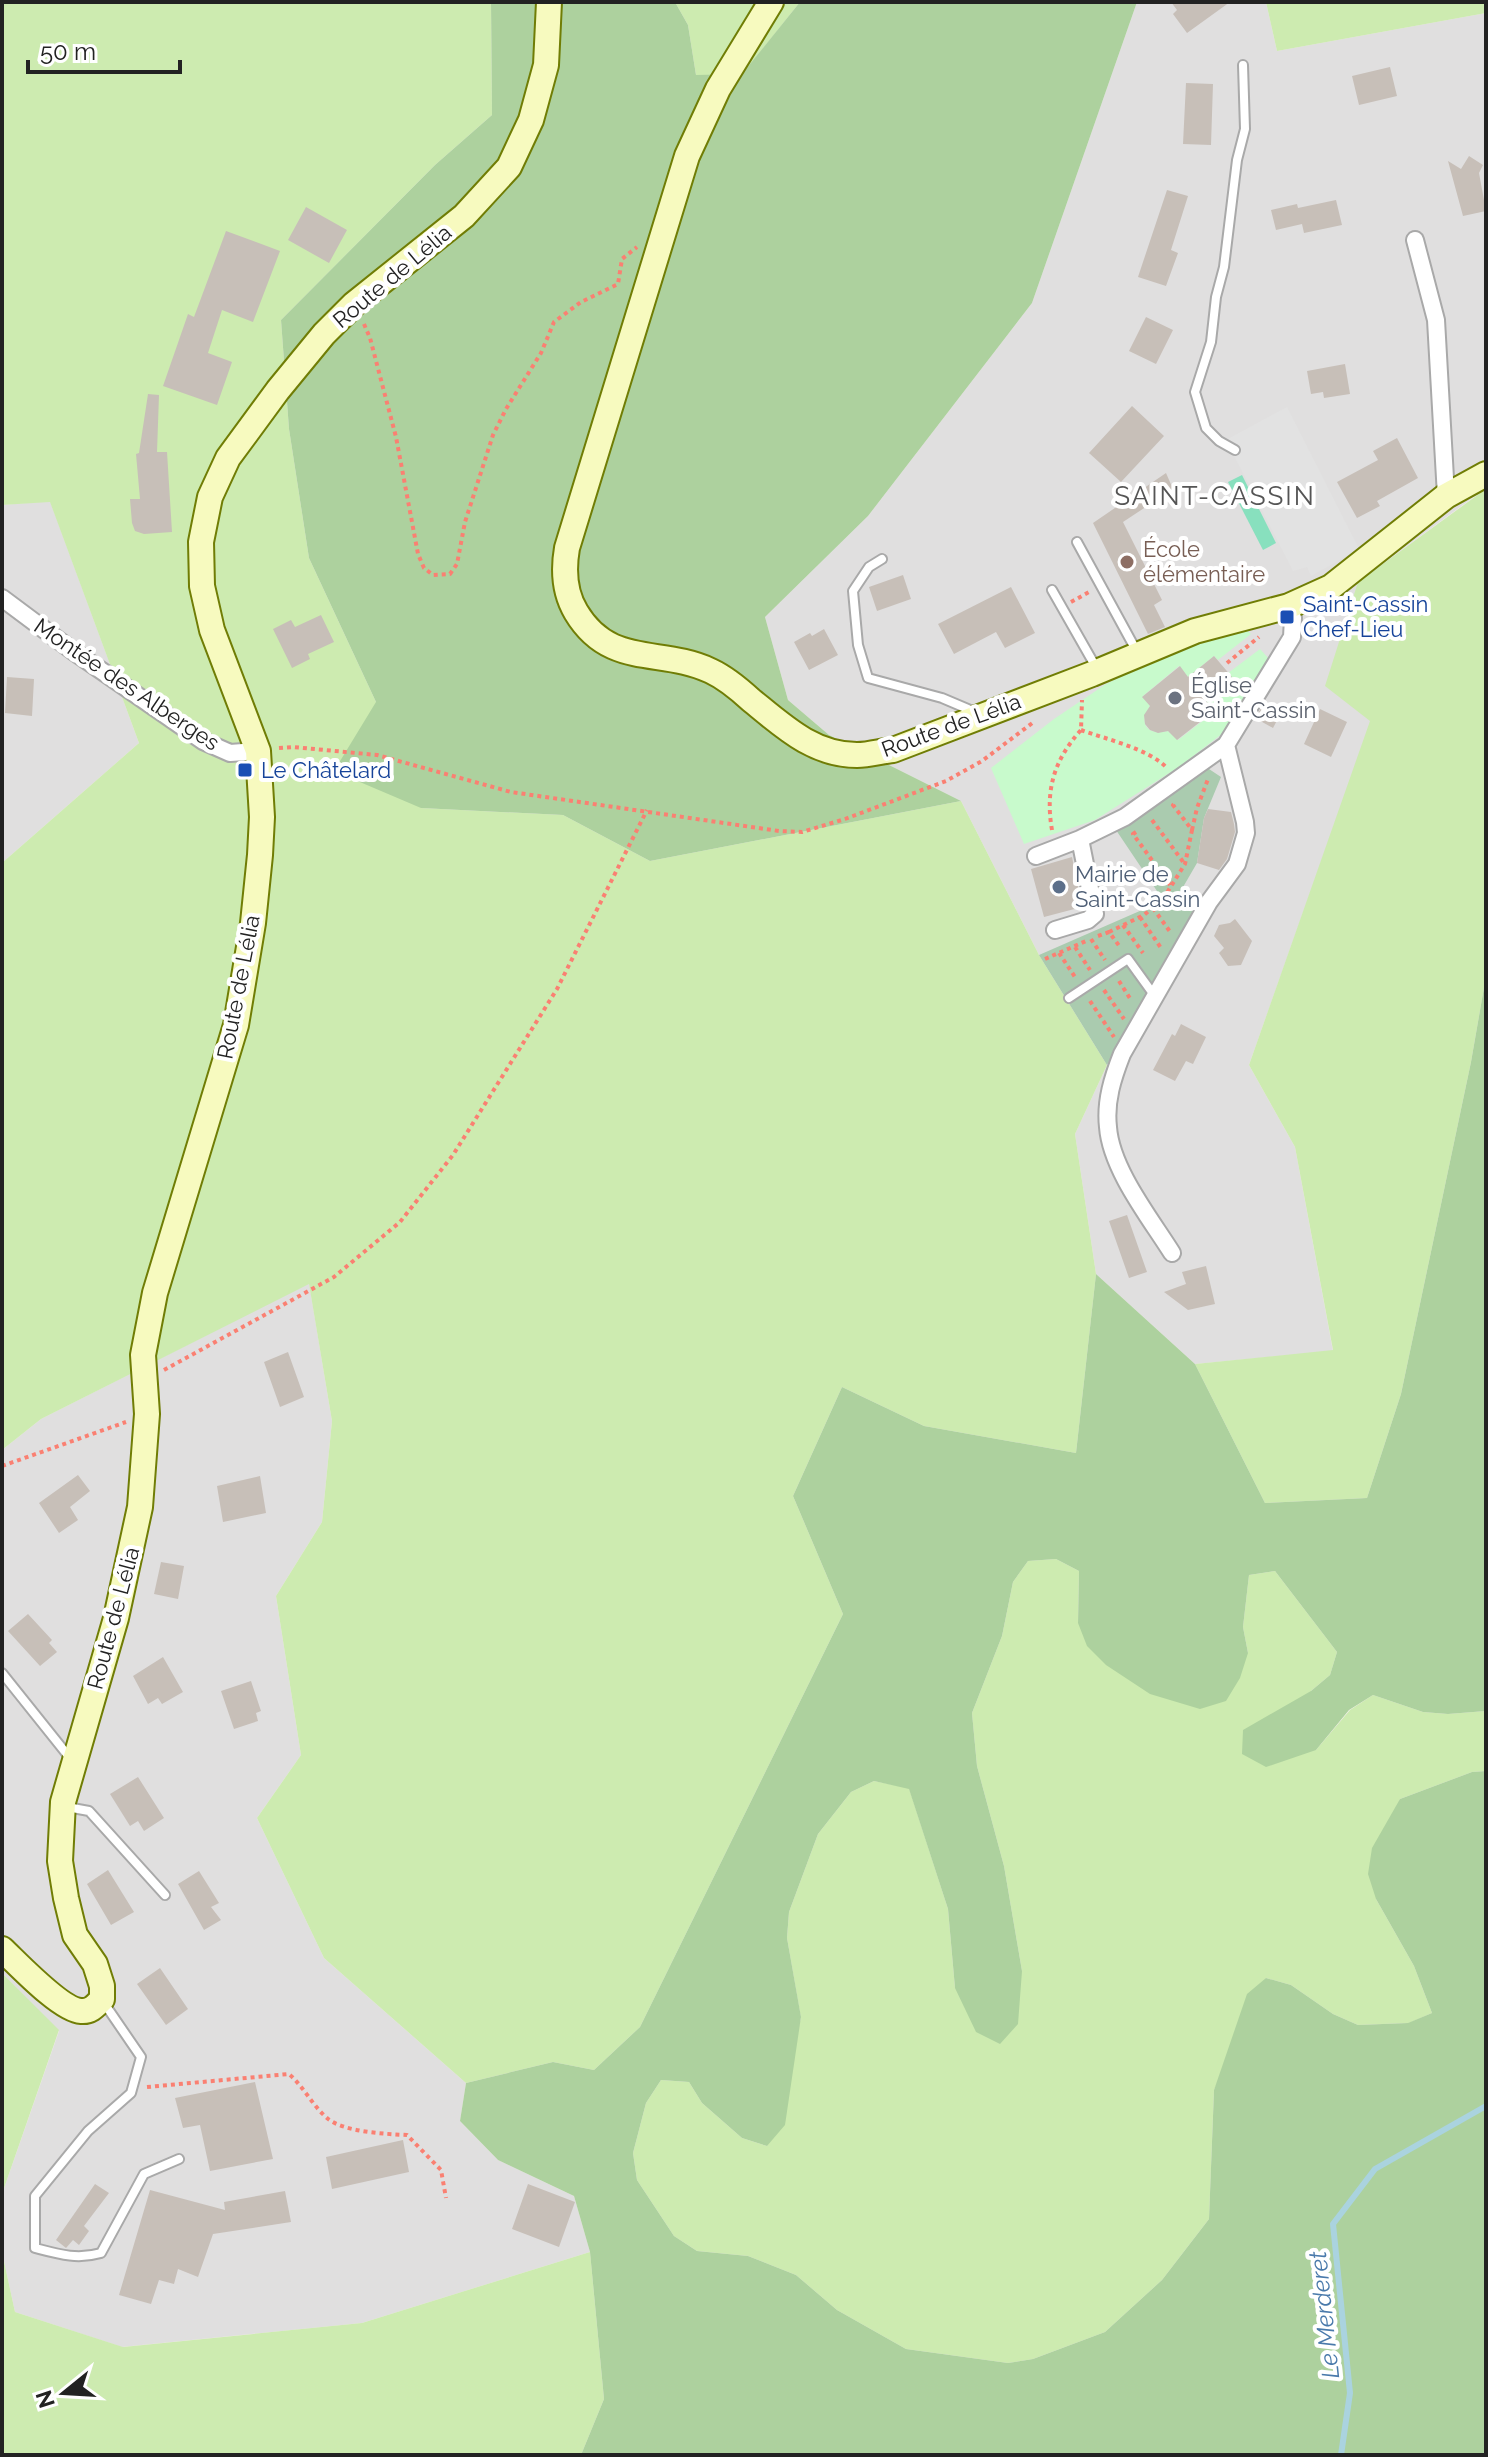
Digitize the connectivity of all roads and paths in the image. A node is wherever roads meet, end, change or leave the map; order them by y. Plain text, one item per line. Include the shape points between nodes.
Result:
1 (549, 2) edge
2 (771, 2) edge
3 (1243, 65) dead end
4 (1415, 240) dead end
5 (637, 247) dead end
6 (354, 304) junction
7 (1235, 450) dead end
8 (1486, 474) edge
9 (1446, 496) junction
10 (1077, 542) dead end
11 (882, 559) dead end
12 (1100, 586) junction
13 (1052, 590) dead end
14 (2, 598) edge
15 (1289, 606) junction
16 (1062, 607) junction
17 (1138, 655) junction
18 (1091, 676) junction
19 (983, 715) junction
20 (1036, 720) dead end
21 (1081, 730) junction
22 (1226, 745) junction
23 (258, 751) junction
24 (1178, 780) junction
25 (1197, 787) dead end
26 (1185, 796) dead end
27 (1173, 805) junction
28 (647, 810) junction
29 (1152, 820) junction
30 (1192, 830) junction
31 (1080, 839) junction
32 (1056, 848) junction
33 (1036, 856) dead end
34 (1185, 864) junction
35 (1170, 885) junction
36 (1153, 908) junction
37 (1139, 917) junction
38 (1123, 925) junction
39 (1055, 930) dead end
40 (1109, 932) junction
41 (1171, 933) dead end
42 (1161, 948) dead end
43 (1045, 959) dead end
44 (1128, 959) junction
45 (1150, 961) dead end
46 (1154, 995) junction
47 (1069, 998) dead end
48 (1172, 1253) dead end
49 (144, 1381) junction
50 (147, 1414) junction
51 (2, 1466) edge
52 (2, 1673) edge
53 (73, 1762) junction
54 (63, 1807) junction
55 (165, 1895) dead end
56 (2, 1949) edge
57 (102, 1999) junction
58 (133, 2089) junction
59 (179, 2159) dead end
60 (446, 2198) dead end

1 - 6 street, Route de Lélia via 546,65 531,120 509,167 464,216
2 - 19 street, Route de Lélia via 718,89 687,156 567,548 567,591 585,627 599,640 622,651 711,671 817,748 859,755 893,750
3 - 7 lane via 1245,129 1211,342 1195,392 1206,428
4 - 9 street via 1436,320
5 - 6 path via 622,259 618,284 554,322 493,435 457,564 443,576 424,568 418,554 382,382
6 - 23 street, Route de Lélia via 324,334 228,458 210,497 201,542 202,586 212,630
8 - 9 street, Route de Lélia
9 - 15 street, Route de Lélia via 1331,587
10 - 12 lane
11 - 19 lane via 869,567 853,591 858,645 868,678
12 - 16 path
12 - 17 lane
13 - 16 lane
14 - 23 street, Montée des Alberges via 203,741 230,753
15 - 17 street, Route de Lélia via 1195,631
15 - 22 street via 1292,637
16 - 18 lane
17 - 18 street, Route de Lélia
18 - 19 street, Route de Lélia
18 - 21 path
20 - 28 path via 946,781 802,832
21 - 24 path via 1162,763
21 - 32 path via 1053,772 1050,816
22 - 24 street
22 - 46 street via 1245,822 1243,846 1237,864
23 - 28 path via 293,747 377,755 511,792
23 - 49 street, Route de Lélia via 260,855 236,1025 155,1293 143,1355
24 - 31 street via 1125,817
25 - 30 path via 1208,778
26 - 27 path
27 - 29 path
27 - 30 path
28 - 49 path via 557,989 453,1155 400,1222 334,1277
29 - 34 path
29 - 35 path via 1133,834
30 - 34 path
31 - 32 street
31 - 39 street via 1095,914
32 - 33 street
34 - 35 path
35 - 36 path
36 - 37 path
36 - 41 path
37 - 38 path
37 - 42 path
38 - 40 path
38 - 45 path
40 - 43 path
40 - 44 path
44 - 46 lane
44 - 47 lane
46 - 48 street via 1113,1076 1108,1129 1128,1183
49 - 50 street, Route de Lélia
50 - 51 path
50 - 53 street, Route de Lélia via 140,1507 116,1618
52 - 53 lane
53 - 54 street, Route de Lélia
54 - 55 lane via 89,1811
54 - 57 street, Route de Lélia via 60,1861 66,1898 75,1935 95,1964
56 - 57 street via 68,2007 82,2012
57 - 58 lane via 141,2057
58 - 59 lane via 88,2131 35,2196 35,2248 67,2256 101,2253 144,2174
58 - 60 path via 289,2074 328,2119 367,2133 407,2135 441,2170

